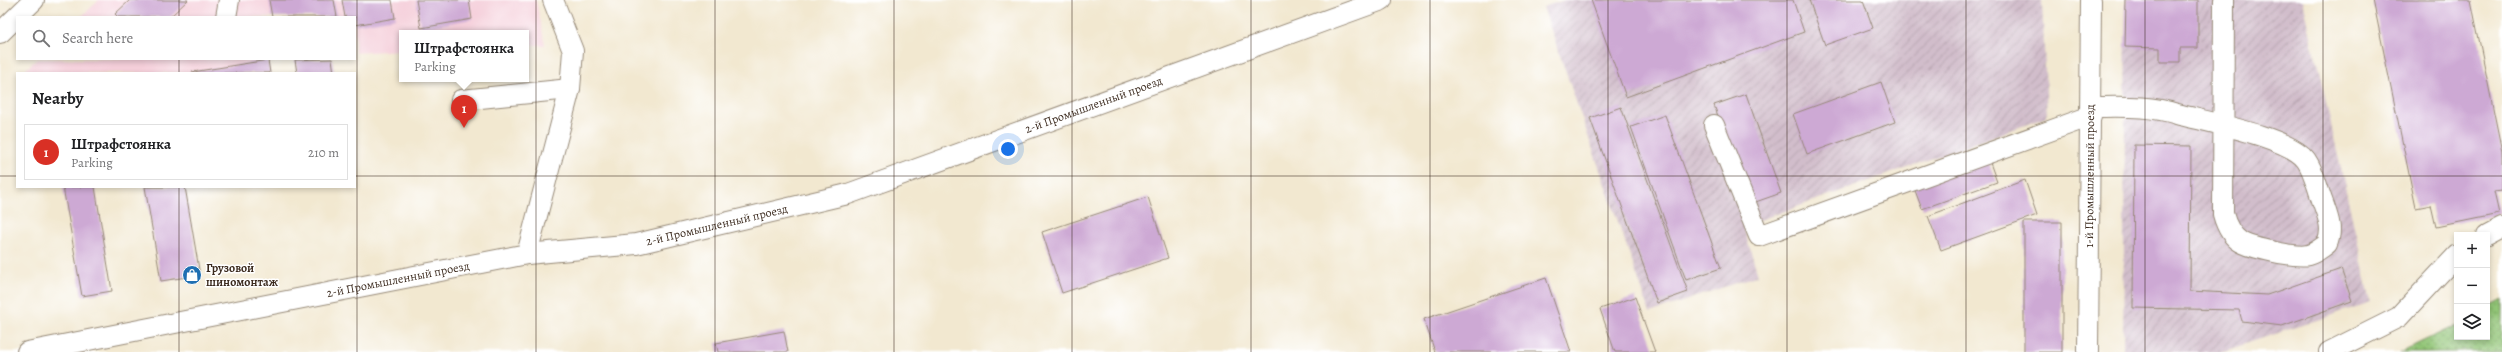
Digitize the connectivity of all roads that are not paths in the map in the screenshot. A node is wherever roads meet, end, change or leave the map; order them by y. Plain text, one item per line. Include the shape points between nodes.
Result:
1 (34, 0) edge
2 (229, 0) edge
3 (553, 0) edge
4 (1382, 0) edge
5 (2091, 0) edge
6 (2224, 0) edge
7 (18, 16) edge
8 (226, 16) edge
9 (16, 17) edge
10 (0, 33) edge
11 (570, 89) junction
12 (461, 100) dead end
13 (2091, 111) junction
14 (1714, 125) dead end
15 (2224, 127) junction
16 (2502, 228) edge
17 (2490, 234) edge
18 (527, 254) junction
19 (2454, 258) edge
20 (27, 352) edge
21 (2088, 352) edge
22 (2329, 352) edge

1 - 7 street
2 - 8 street
3 - 11 street via 573,51
4 - 18 street, 2-й Промышленный проезд via 848,194 636,244
5 - 13 street, 1-й Промышленный проезд
6 - 15 street
9 - 10 street
11 - 12 street
11 - 18 street
13 - 14 street via 1759,236
13 - 15 street via 2158,109
13 - 21 street, 1-й Промышленный проезд
15 - 15 street via 2223,214 2225,223 2235,237 2242,243 2297,256 2314,253 2327,244 2331,226 2306,160 2291,147 2280,142
16 - 17 street
18 - 20 street, 2-й Промышленный проезд
19 - 22 street via 2399,316

